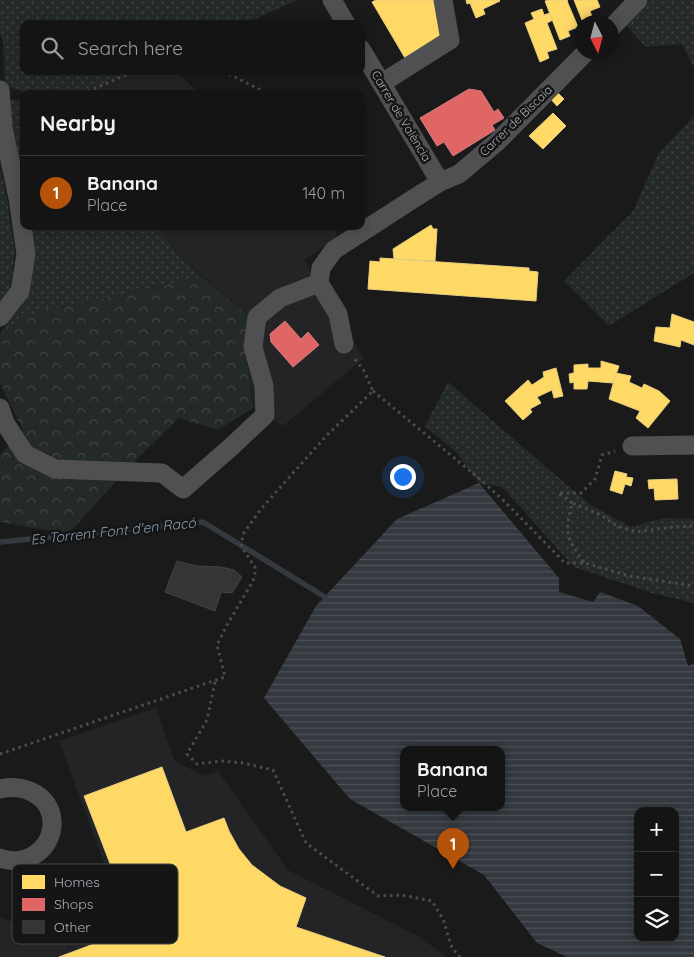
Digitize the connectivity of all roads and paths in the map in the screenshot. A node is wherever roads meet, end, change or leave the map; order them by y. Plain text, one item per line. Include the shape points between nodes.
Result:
1 (332, 0) edge
2 (443, 0) edge
3 (638, 0) edge
4 (344, 20) edge
5 (619, 20) edge
6 (365, 55) edge
7 (578, 60) edge
8 (126, 75) edge
9 (231, 75) edge
10 (382, 83) junction
11 (0, 90) edge
12 (91, 90) edge
13 (261, 90) edge
14 (440, 182) junction
15 (20, 212) edge
16 (23, 230) edge
17 (318, 283) junction
18 (0, 318) edge
19 (344, 344) joint
20 (373, 391) junction
21 (0, 408) edge
22 (694, 445) edge
23 (632, 446) joint
24 (572, 503) junction
25 (694, 526) edge
26 (585, 563) junction
27 (694, 586) edge
28 (215, 681) junction
29 (0, 754) edge
30 (0, 789) edge
31 (1, 859) edge
32 (460, 957) edge

1 - 4 street
2 - 10 street via 450,40
3 - 5 street
6 - 10 street, Carrer de València
7 - 14 street, Carrer de Biscaia via 497,142 460,174
8 - 12 path
9 - 13 path
10 - 14 street, Carrer de València
11 - 15 street via 3,128
14 - 17 street, Carrer de Biscaia via 334,250 321,268
16 - 18 street via 26,254 20,291
17 - 19 street via 338,314
17 - 21 street via 280,298 257,317 253,347 264,386 265,414 183,489 162,473 55,469 25,454 5,423
19 - 20 path via 364,371
20 - 26 path via 481,480 565,563
20 - 28 path via 327,434 243,534 241,546 256,570 217,646 225,677
22 - 23 street
23 - 24 path via 602,455 595,479 581,493 558,493
24 - 25 path via 601,515 617,526 637,532
24 - 26 path via 567,524 569,541
26 - 27 path via 629,576
28 - 29 path
28 - 32 path via 207,720 187,754 197,764 221,761 272,770 306,843 378,896 402,895 432,901 443,919 452,948
30 - 31 street via 22,788 34,792 44,801 52,826 47,842 39,852 15,862

